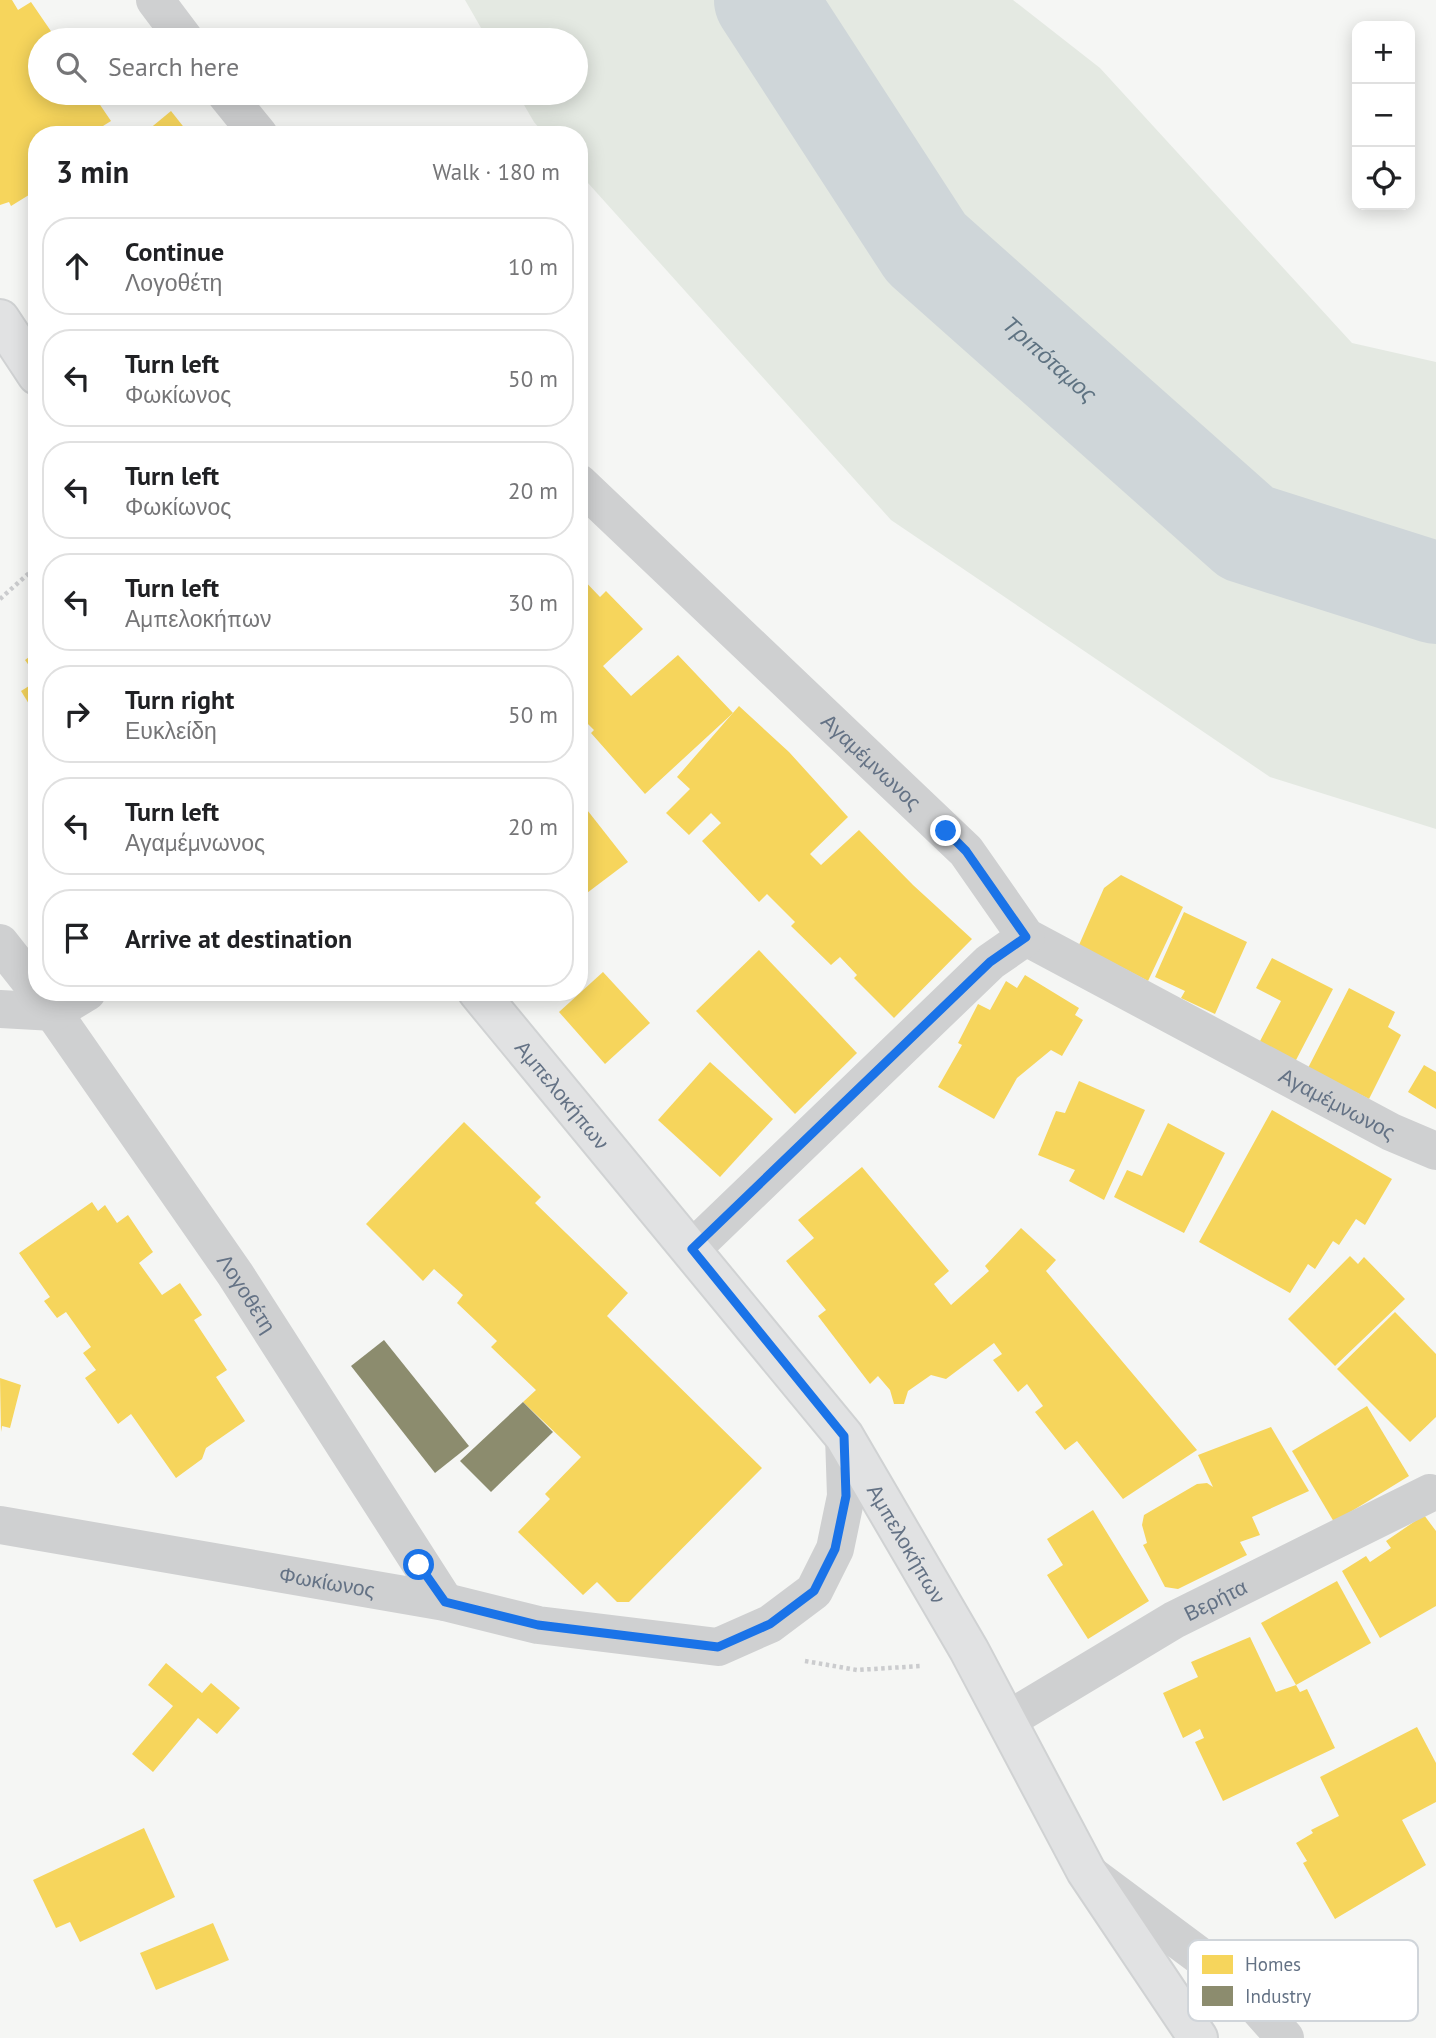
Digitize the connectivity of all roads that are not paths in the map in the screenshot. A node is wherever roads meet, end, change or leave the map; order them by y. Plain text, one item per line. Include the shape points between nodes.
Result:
1 (155, 0) edge
2 (176, 28) edge
3 (235, 105) edge
4 (252, 126) edge
5 (0, 319) edge
6 (28, 361) edge
7 (588, 493) edge
8 (1026, 937) junction
9 (0, 943) edge
10 (28, 979) edge
11 (31, 1001) edge
12 (45, 1001) edge
13 (485, 1001) edge
14 (0, 1009) edge
15 (1436, 1150) edge
16 (692, 1249) junction
17 (844, 1436) junction
18 (1430, 1493) dead end
19 (0, 1525) edge
20 (445, 1602) junction
21 (1006, 1721) junction
22 (1086, 1871) junction
23 (1188, 1947) edge
24 (1270, 2021) edge
25 (1198, 2038) edge
26 (1285, 2038) edge

1 - 2 street
3 - 4 street
5 - 6 street
7 - 8 street, Αγαμέμνωνος via 966,851
8 - 15 street, Αγαμέμνωνος via 1391,1132
8 - 16 street via 990,962
9 - 10 street, Λογοθέτη
11 - 14 street
12 - 20 street, Λογοθέτη via 235,1274
13 - 16 street, Αμπελοκήπων
16 - 17 street, Αμπελοκήπων
17 - 20 street, Φωκίωνος via 846,1496 835,1549 814,1591 770,1624 718,1647 538,1625
17 - 21 street, Αμπελοκήπων
18 - 21 street, Βερήτα via 1174,1620
19 - 20 street, Φωκίωνος
21 - 22 street, Αμπελοκήπων
22 - 23 street
22 - 25 street, Αμπελοκήπων
24 - 26 street

